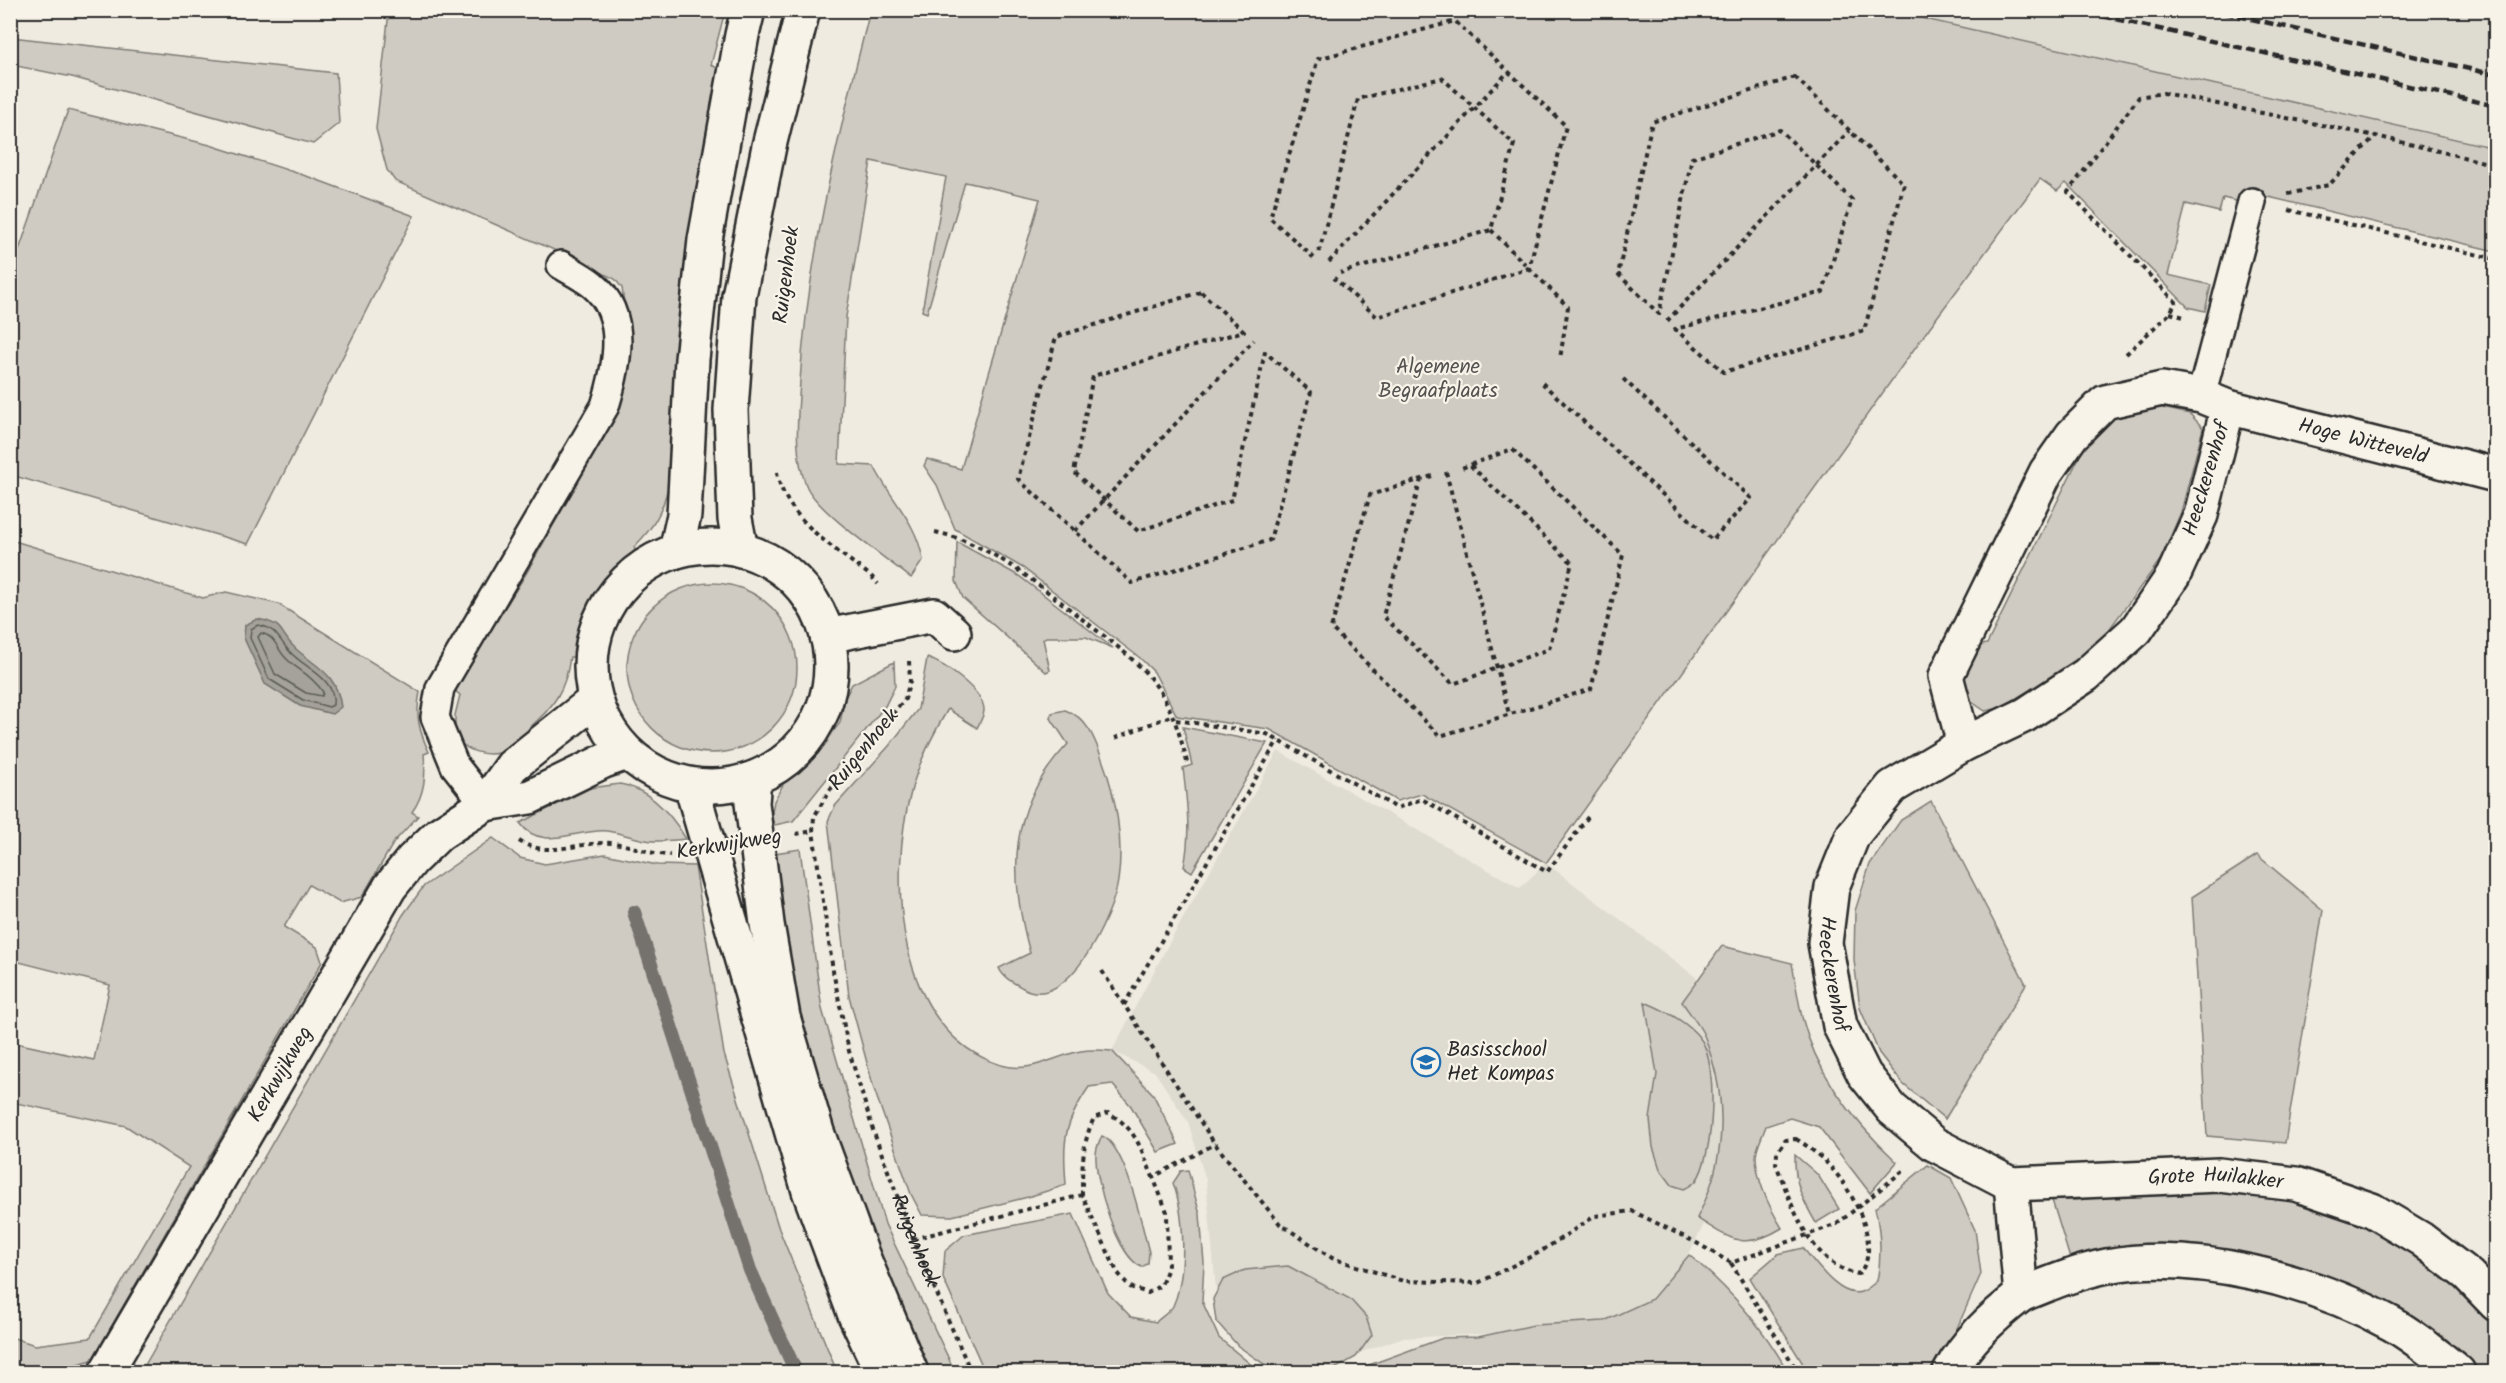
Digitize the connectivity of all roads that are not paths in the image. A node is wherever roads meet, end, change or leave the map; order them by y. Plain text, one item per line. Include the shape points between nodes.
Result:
1 (748, 10) edge
2 (803, 10) edge
3 (2252, 202) road end
4 (561, 265) dead end
5 (2214, 401) junction
6 (2496, 476) edge
7 (741, 550) junction
8 (675, 551) junction
9 (954, 633) dead end
10 (827, 636) junction
11 (595, 700) junction
12 (1964, 744) junction
13 (627, 753) junction
14 (754, 778) junction
15 (691, 785) junction
16 (485, 804) junction
17 (2011, 1184) junction
18 (2021, 1295) junction
19 (2496, 1304) edge
20 (105, 1372) edge
21 (882, 1372) edge
22 (911, 1372) edge
23 (1950, 1372) edge
24 (2458, 1372) edge

1 - 8 street via 705,240 692,359 684,515
2 - 7 street, Ruigenhoek via 739,296 731,410 735,519
3 - 5 lane
4 - 16 lane via 594,285 614,313 615,375 605,406 440,688 435,717 455,766
5 - 6 street, Hoge Witteveld
5 - 12 street, Heeckerenhof via 2201,515 2173,576 2136,630 2086,675 2025,715
5 - 12 street, Heeckerenhof via 2162,389 2105,402 2072,435 2046,472 1946,676
7 - 8 street via 708,546
7 - 10 street via 771,562 796,580 815,606
8 - 11 street via 642,567 614,593 596,626 590,663
9 - 10 street via 934,615
10 - 14 street via 831,671 825,705 809,736 784,761
11 - 13 street via 607,729
11 - 16 street, Kerkwijkweg via 512,766
12 - 17 street, Heeckerenhof via 1892,787 1853,835 1832,887 1825,943 1840,1026 1864,1074 1892,1109 1934,1144
13 - 15 street via 657,773
13 - 16 street, Kerkwijkweg via 530,797
14 - 15 street via 726,786
14 - 22 street via 752,803 783,1017 817,1132
15 - 21 street via 809,1191 855,1315
16 - 20 street, Kerkwijkweg via 440,834 390,887
17 - 18 street
17 - 19 street, Grote Huilakker via 2219,1175 2296,1184 2372,1210 2421,1239 2468,1275
18 - 23 street via 1990,1320 1958,1356
18 - 24 street via 2108,1266 2174,1261 2244,1270 2347,1302 2394,1325

